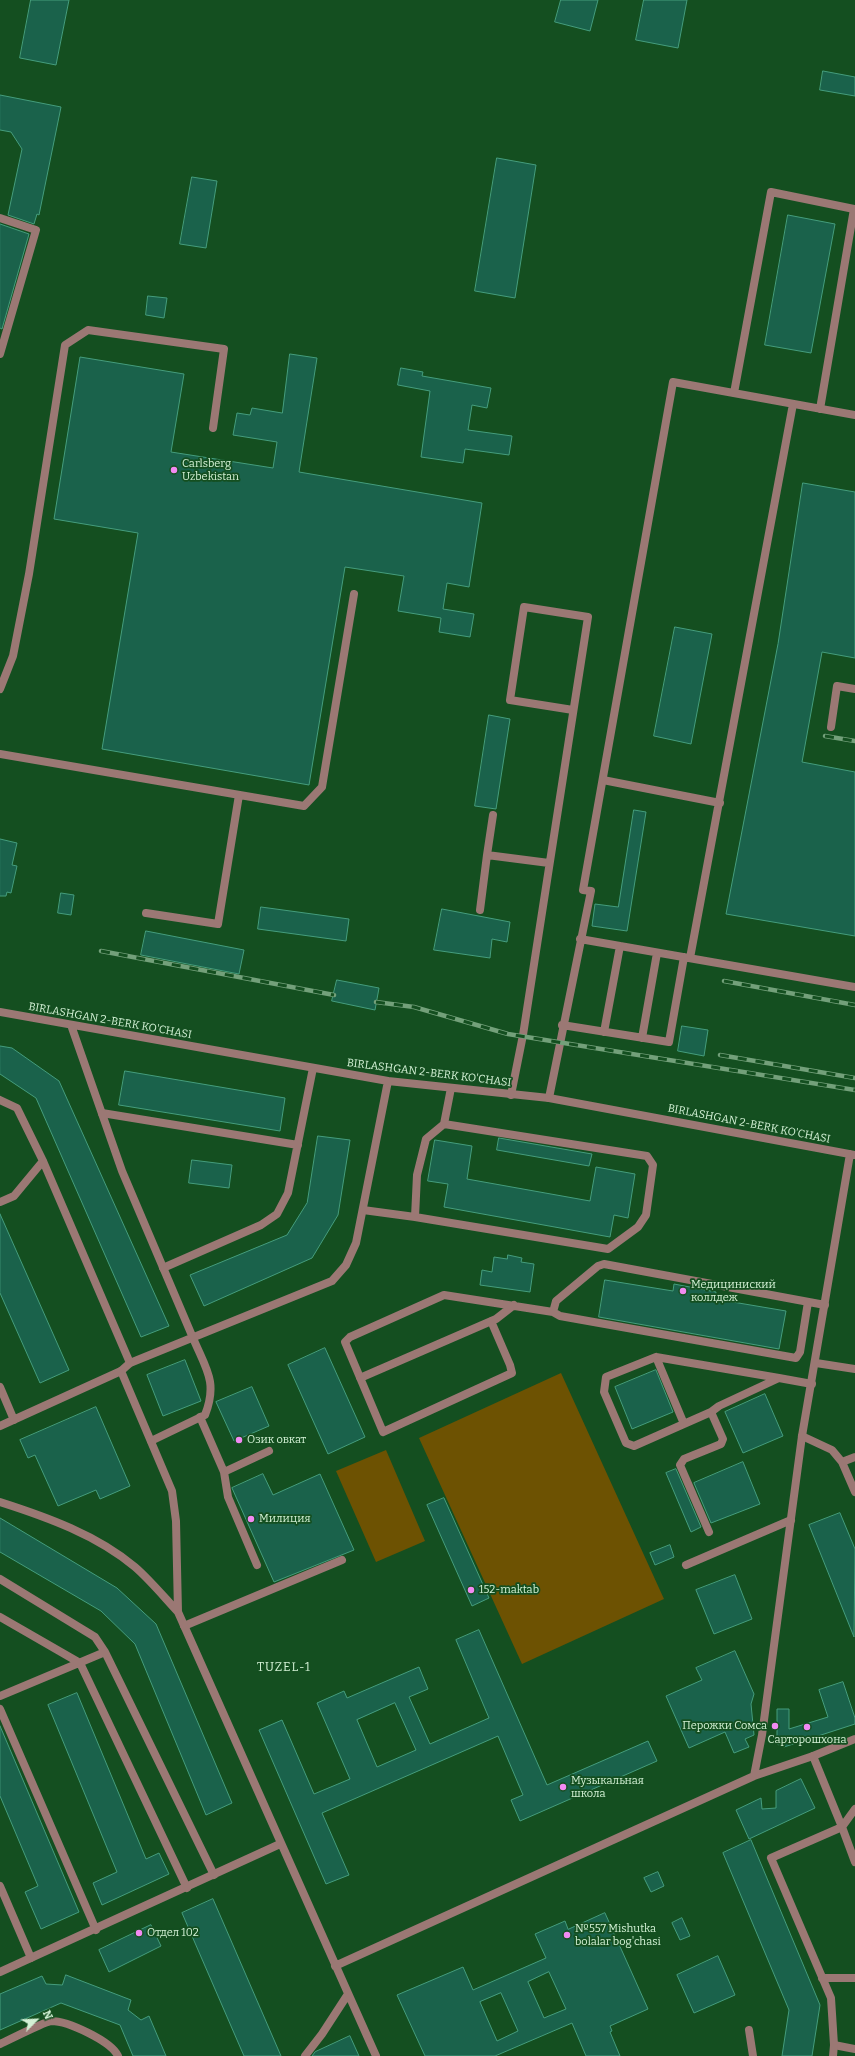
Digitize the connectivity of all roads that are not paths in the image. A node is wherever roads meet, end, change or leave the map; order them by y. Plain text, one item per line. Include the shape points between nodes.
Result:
1 (0, 218) edge
2 (0, 354) edge
3 (734, 393) junction
4 (793, 404) junction
5 (820, 409) junction
6 (855, 415) edge
7 (213, 428) dead end
8 (354, 594) dead end
9 (855, 689) edge
10 (0, 690) edge
11 (573, 710) junction
12 (831, 727) dead end
13 (0, 754) edge
14 (603, 780) junction
15 (239, 795) junction
16 (720, 803) junction
17 (493, 815) dead end
18 (487, 855) junction
19 (549, 863) junction
20 (480, 910) dead end
21 (146, 913) dead end
22 (580, 939) junction
23 (620, 946) junction
24 (657, 952) junction
25 (687, 958) junction
26 (855, 986) edge
27 (0, 1012) edge
28 (71, 1025) junction
29 (562, 1026) junction
30 (604, 1032) junction
31 (642, 1038) junction
32 (313, 1068) junction
33 (388, 1081) junction
34 (451, 1088) junction
35 (511, 1095) junction
36 (549, 1098) junction
37 (0, 1100) edge
38 (102, 1113) junction
39 (444, 1124) junction
40 (298, 1145) junction
41 (853, 1155) edge
42 (44, 1161) junction
43 (0, 1202) edge
44 (363, 1210) junction
45 (415, 1217) junction
46 (163, 1268) junction
47 (808, 1302) junction
48 (514, 1305) junction
49 (825, 1305) junction
50 (553, 1312) junction
51 (491, 1321) junction
52 (193, 1338) junction
53 (656, 1357) junction
54 (816, 1362) junction
55 (130, 1363) junction
56 (855, 1369) edge
57 (121, 1372) junction
58 (360, 1378) junction
59 (779, 1378) junction
60 (812, 1384) junction
61 (0, 1387) edge
62 (711, 1412) junction
63 (200, 1417) junction
64 (14, 1420) junction
65 (684, 1424) junction
66 (0, 1426) edge
67 (802, 1436) junction
68 (151, 1441) junction
69 (269, 1451) dead end
70 (855, 1457) edge
71 (842, 1462) junction
72 (224, 1472) junction
73 (855, 1491) edge
74 (0, 1502) edge
75 (791, 1520) junction
76 (709, 1532) dead end
77 (342, 1560) dead end
78 (257, 1565) dead end
79 (686, 1565) dead end
80 (0, 1579) edge
81 (178, 1612) junction
82 (0, 1617) edge
83 (184, 1626) junction
84 (105, 1652) junction
85 (80, 1663) junction
86 (0, 1696) edge
87 (0, 1709) edge
88 (855, 1739) edge
89 (813, 1756) junction
90 (754, 1776) junction
91 (855, 1809) edge
92 (842, 1827) junction
93 (280, 1844) junction
94 (852, 1850) edge
95 (855, 1862) edge
96 (214, 1875) junction
97 (0, 1886) edge
98 (187, 1888) junction
99 (96, 1930) junction
100 (31, 1958) junction
101 (335, 1966) junction
102 (0, 1972) edge
103 (822, 1978) junction
104 (855, 1978) edge
105 (348, 1994) junction
106 (748, 2030) dead end
107 (0, 2044) edge
108 (834, 2045) junction
109 (855, 2049) edge
110 (118, 2056) edge
111 (305, 2056) edge
112 (376, 2056) edge
113 (752, 2056) edge
114 (833, 2056) edge

1 - 2 street via 36,230
3 - 4 street
3 - 5 street via 771,192 854,209
3 - 14 street via 673,382
4 - 5 street
4 - 16 street
5 - 6 street
7 - 10 street via 224,349 88,330 65,345 29,574 13,656
8 - 15 street via 322,787 304,806
9 - 12 street via 837,686
11 - 11 street via 588,617 524,607 510,700
11 - 19 street
13 - 15 street
14 - 16 street
14 - 22 street via 583,890 591,891
15 - 21 street via 218,924
16 - 25 street
17 - 18 street
18 - 19 street
18 - 20 street
19 - 35 street via 523,1035
22 - 23 street
22 - 29 street
23 - 24 street
23 - 30 street
24 - 25 street
24 - 31 street
25 - 26 street
25 - 31 street via 669,1042
27 - 28 street, BIRLASHGAN 2-BERK KO'CHASI
28 - 32 street, BIRLASHGAN 2-BERK KO'CHASI
28 - 38 street
29 - 30 street
29 - 36 street
30 - 31 street
32 - 33 street, BIRLASHGAN 2-BERK KO'CHASI
32 - 40 street
33 - 34 street, BIRLASHGAN 2-BERK KO'CHASI
33 - 44 street
34 - 35 street, BIRLASHGAN 2-BERK KO'CHASI
34 - 39 street
35 - 36 street, BIRLASHGAN 2-BERK KO'CHASI
36 - 41 street, BIRLASHGAN 2-BERK KO'CHASI
37 - 42 street via 17,1108
38 - 40 street
38 - 46 street via 122,1172
39 - 45 street via 426,1139 417,1175
39 - 45 street via 648,1156 653,1165 646,1216 638,1227 608,1249
40 - 46 street via 288,1193 277,1214 261,1224
41 - 49 street
42 - 43 street via 14,1196
42 - 55 street
44 - 45 street
44 - 52 street via 356,1243 346,1264 332,1281
46 - 52 street
47 - 49 street
47 - 50 street via 604,1264 598,1266 556,1301
47 - 50 street via 800,1352 796,1358 560,1316
48 - 50 street
48 - 51 street
48 - 58 street via 444,1295 350,1337 345,1342
49 - 54 street
51 - 58 street
51 - 58 street via 512,1373 383,1432
52 - 55 street
52 - 63 street via 212,1384 211,1400 205,1415
53 - 59 street
53 - 65 street
53 - 65 street via 606,1377 604,1392 626,1443 634,1446
54 - 56 street
54 - 60 street
55 - 57 street
57 - 64 street
57 - 68 street
59 - 60 street
59 - 62 street via 718,1406
60 - 67 street
61 - 64 street
62 - 65 street
62 - 76 street via 723,1439 721,1444 684,1459 680,1465
63 - 68 street
63 - 72 street
64 - 66 street
67 - 71 street via 832,1450
67 - 75 street
68 - 81 street via 172,1491 176,1521
69 - 72 street
70 - 71 street
71 - 73 street
72 - 78 street via 228,1496
74 - 81 street via 42,1516 94,1539 135,1567
75 - 79 street
75 - 90 street via 762,1735
77 - 83 street
80 - 84 street via 95,1637
81 - 83 street
82 - 85 street
83 - 93 street
84 - 85 street
84 - 96 street
85 - 86 street
85 - 98 street
87 - 99 street
88 - 89 street
89 - 90 street
89 - 92 street
90 - 101 street
91 - 92 street
92 - 94 street
92 - 103 street via 771,1858
93 - 96 street
93 - 101 street
94 - 95 street
96 - 98 street
97 - 100 street
98 - 99 street
99 - 100 street
100 - 102 street
101 - 105 street
103 - 104 street
103 - 108 street via 831,1998
105 - 111 street
105 - 112 street
106 - 113 street
107 - 110 street via 51,2021 79,2028 115,2049
108 - 109 street
108 - 114 street

